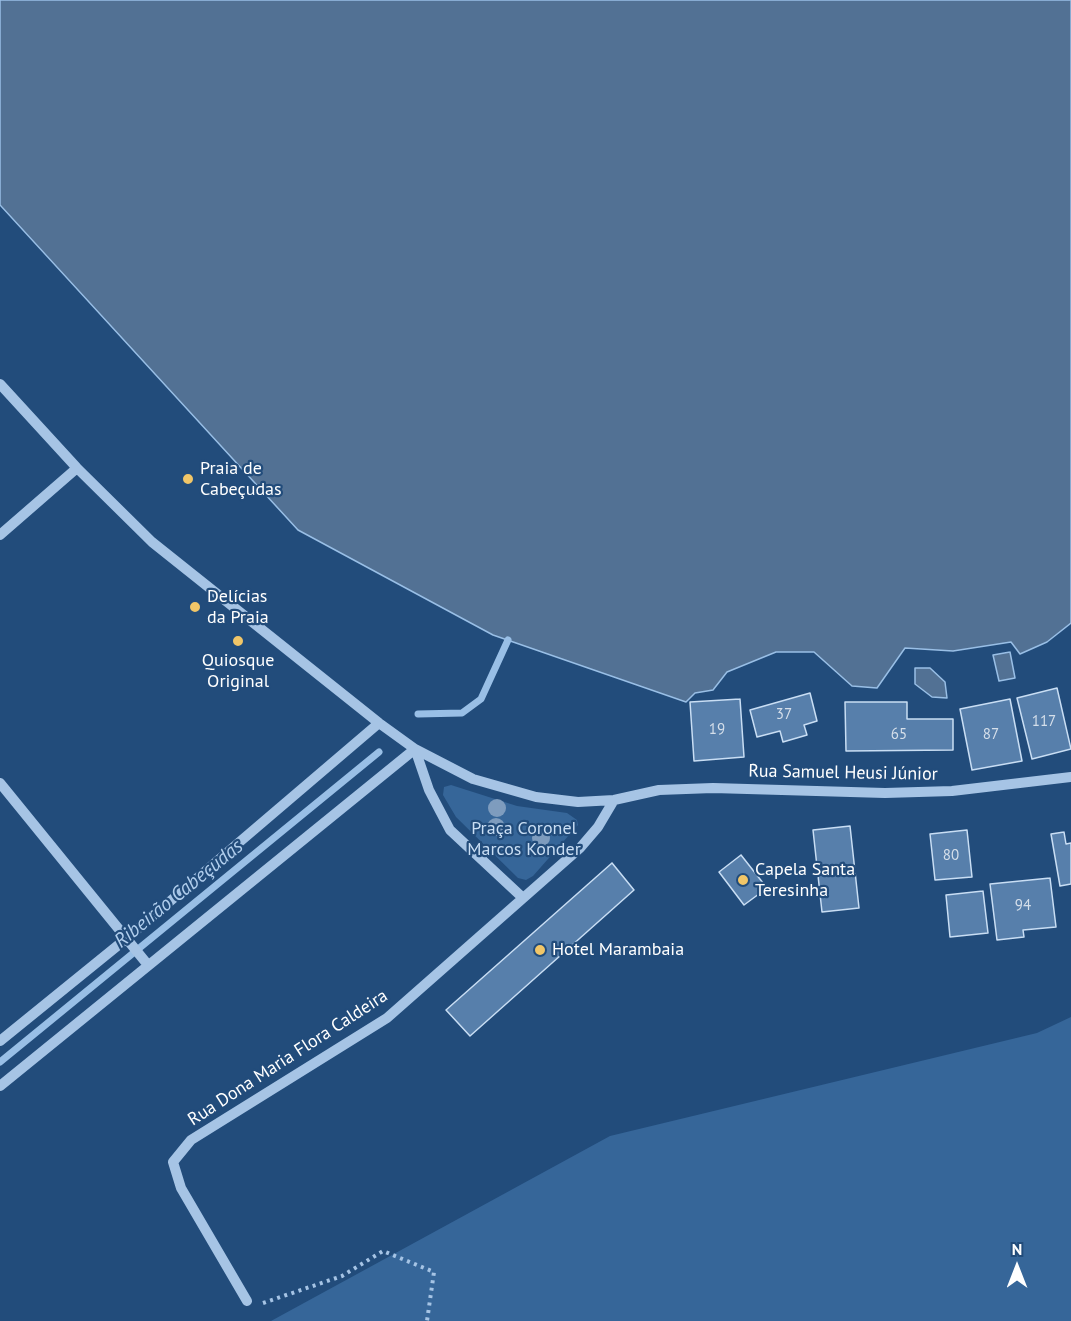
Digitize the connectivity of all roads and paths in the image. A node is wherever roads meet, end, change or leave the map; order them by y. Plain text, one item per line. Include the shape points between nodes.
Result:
1 (0, 384) edge
2 (77, 468) junction
3 (0, 535) edge
4 (379, 723) junction
5 (415, 749) junction
6 (1071, 777) edge
7 (0, 783) edge
8 (614, 800) junction
9 (523, 898) junction
10 (130, 941) junction
11 (144, 961) junction
12 (0, 1041) edge
13 (0, 1086) edge
14 (247, 1301) joint
15 (427, 1321) edge

1 - 2 street, Rua Samuel Heusi Júnior
2 - 3 street
2 - 4 street, Rua Samuel Heusi Júnior via 152,542
4 - 5 street, Rua Samuel Heusi Júnior
4 - 10 street
5 - 8 street, Rua Samuel Heusi Júnior via 473,779 536,797 578,802
5 - 9 street via 429,790 450,830
5 - 11 street via 383,778
6 - 8 street, Rua Samuel Heusi Júnior via 952,791 713,788 659,790
7 - 10 street
8 - 9 street, Rua Dona Maria Flora Caldeira via 580,848
9 - 14 street, Rua Dona Maria Flora Caldeira via 387,1018 191,1140 173,1162 181,1188
10 - 11 street
10 - 12 street
11 - 13 street
14 - 15 path via 268,1304 342,1276 383,1251 434,1272

